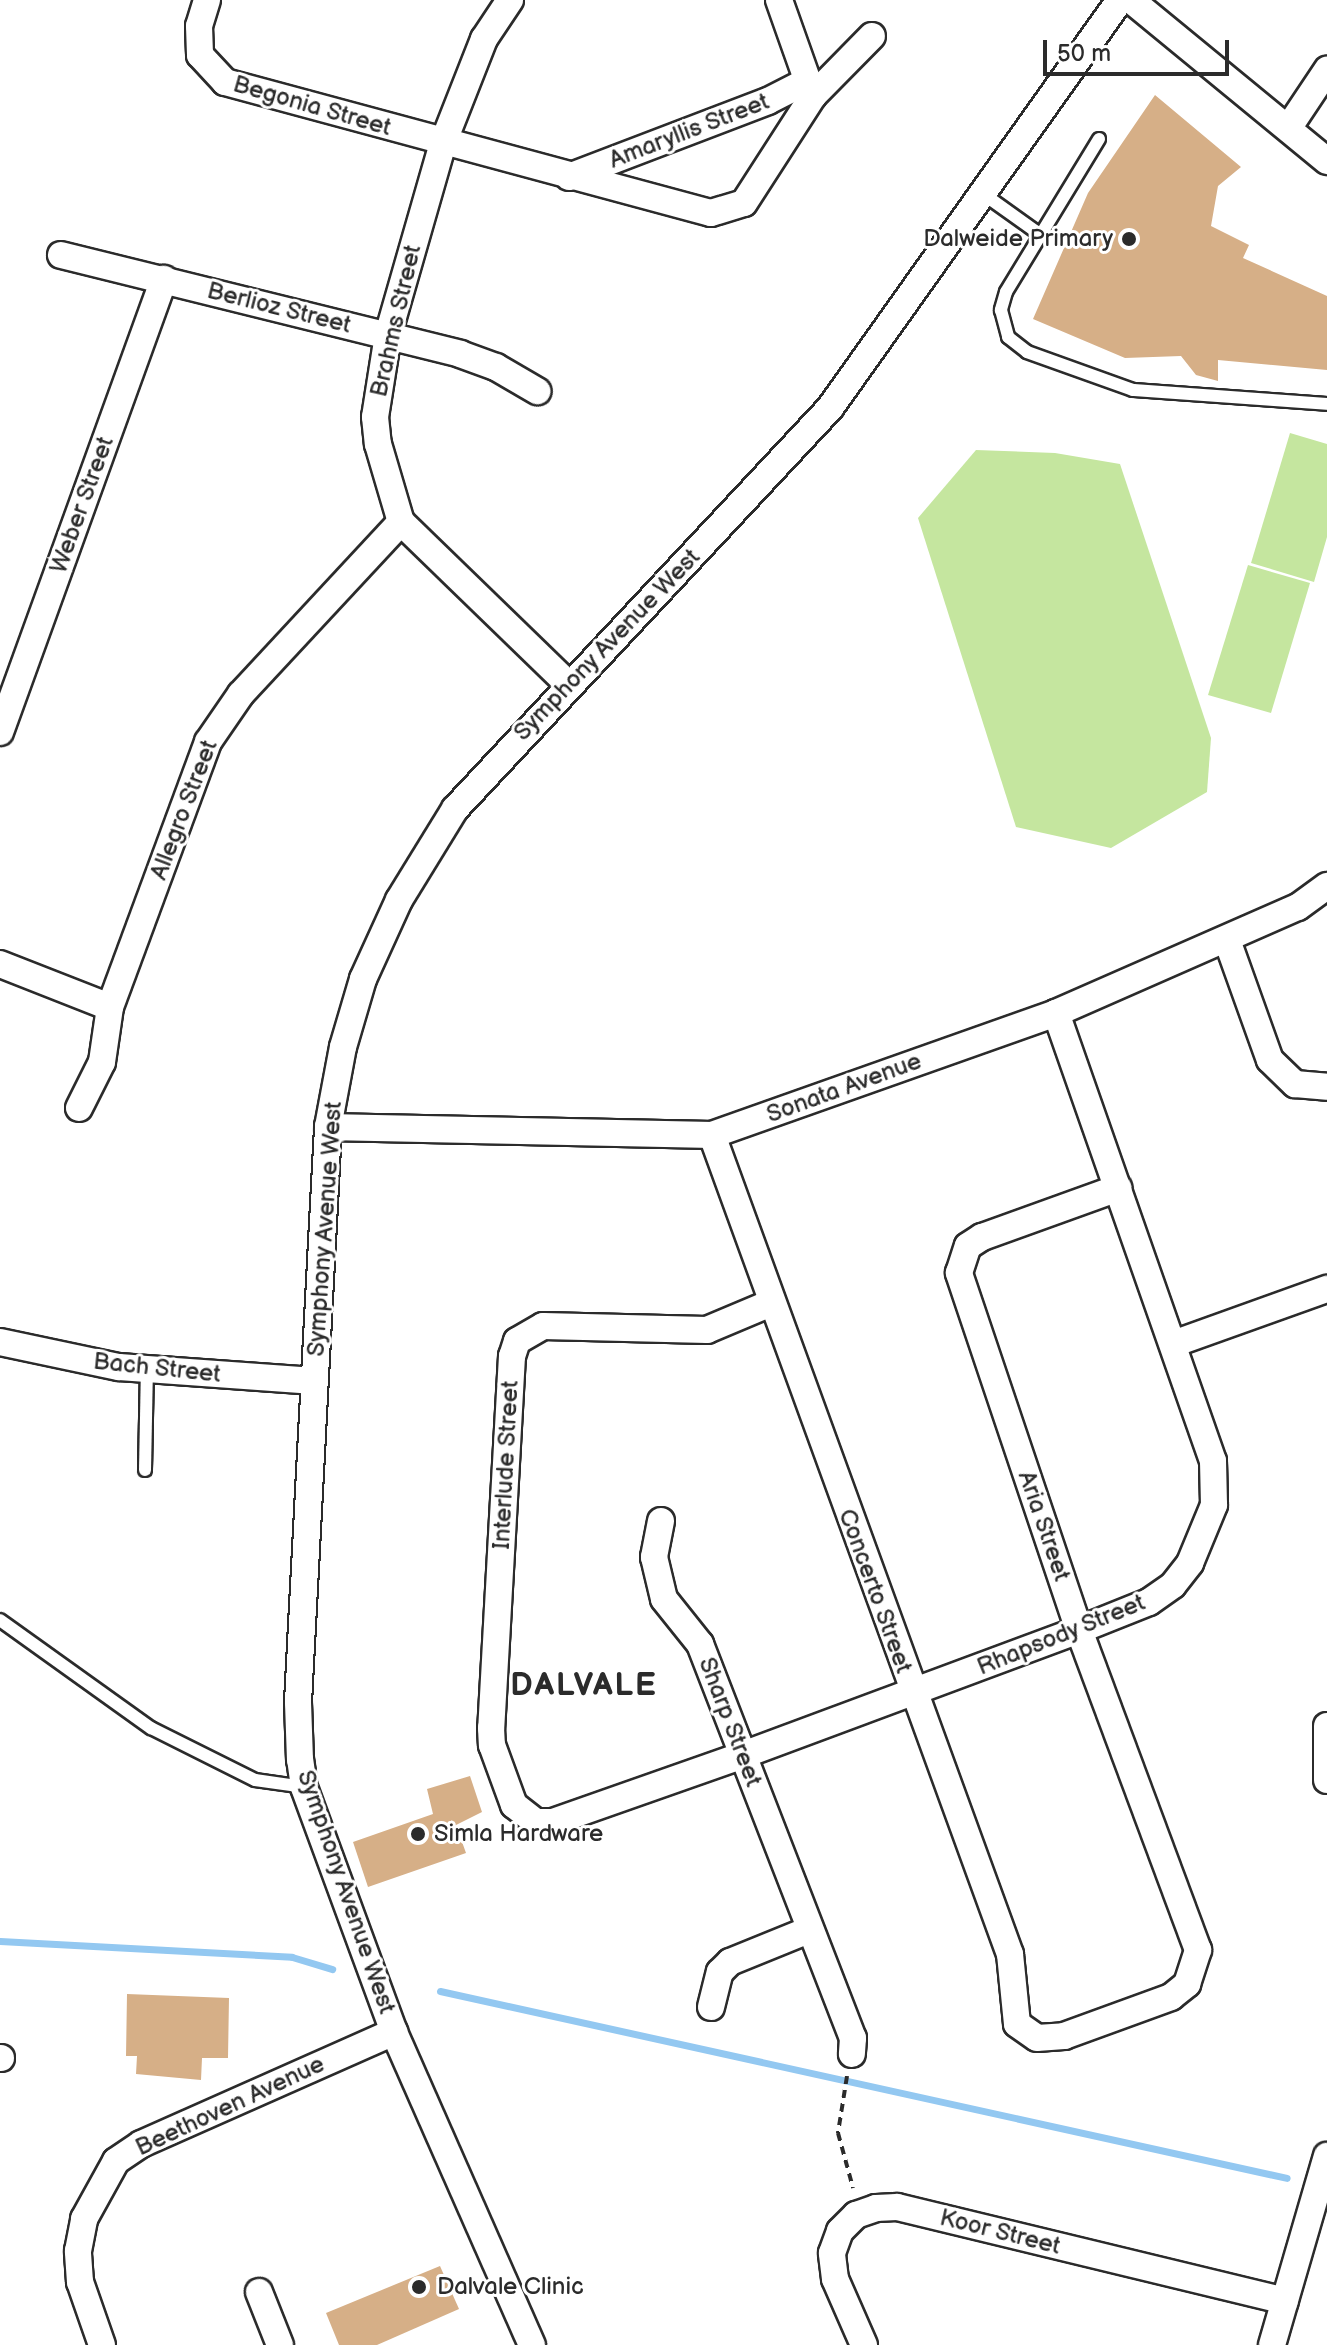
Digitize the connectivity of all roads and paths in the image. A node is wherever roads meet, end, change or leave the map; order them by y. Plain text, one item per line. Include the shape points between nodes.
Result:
1 (207, 0) edge
2 (510, 0) edge
3 (779, 0) edge
4 (1120, 0) edge
5 (1131, 0) edge
6 (872, 36) dead end
7 (1327, 70) edge
8 (810, 88) junction
9 (1289, 127) junction
10 (1099, 139) dead end
11 (443, 143) junction
12 (1327, 161) edge
13 (569, 177) junction
14 (982, 193) junction
15 (1038, 233) junction
16 (61, 255) dead end
17 (164, 279) junction
18 (388, 335) junction
19 (537, 391) dead end
20 (1327, 404) edge
21 (401, 522) junction
22 (567, 683) junction
23 (0, 732) edge
24 (1327, 886) edge
25 (1227, 940) junction
26 (0, 964) edge
27 (110, 1007) junction
28 (1056, 1013) junction
29 (1327, 1087) edge
30 (79, 1108) dead end
31 (328, 1127) junction
32 (712, 1135) junction
33 (1118, 1188) junction
34 (1327, 1289) edge
35 (771, 1303) junction
36 (0, 1342) edge
37 (1173, 1344) junction
38 (147, 1370) junction
39 (315, 1381) junction
40 (145, 1470) dead end
41 (661, 1521) dead end
42 (0, 1620) edge
43 (1079, 1630) junction
44 (912, 1693) junction
45 (1327, 1726) edge
46 (743, 1755) junction
47 (1327, 1780) edge
48 (304, 1787) junction
49 (553, 1822) joint
50 (809, 1930) junction
51 (711, 2007) dead end
52 (394, 2032) junction
53 (1037, 2038) joint
54 (852, 2054) joint
55 (1327, 2156) edge
56 (868, 2211) junction
57 (259, 2292) dead end
58 (1285, 2301) junction
59 (102, 2345) edge
60 (280, 2345) edge
61 (532, 2345) edge
62 (864, 2345) edge
63 (1272, 2345) edge

1 - 11 street, Begonia Street via 199,26 200,55 225,82
2 - 11 street, Brahms Street via 484,39
3 - 8 street
4 - 14 street, Symphony Avenue West
5 - 9 street
6 - 8 street, Amaryllis Street
7 - 9 street
8 - 13 street, Amaryllis Street
8 - 13 street, Amaryllis Street via 744,203 730,211 689,210
9 - 12 street
10 - 15 lane
11 - 13 street, Amaryllis Street
11 - 18 street, Brahms Street
14 - 15 lane
14 - 22 street, Symphony Avenue West via 830,408 770,477
15 - 20 lane via 1001,310 1008,337 1027,352 1133,390
16 - 17 street, Berlioz Street
17 - 18 street, Berlioz Street
17 - 23 street, Weber Street
18 - 19 street, Berlioz Street via 496,367
18 - 21 street, Brahms Street via 375,417
21 - 22 street, Brahms Street
21 - 27 street, Allegro Street via 222,716
22 - 31 street, Symphony Avenue West via 455,809 405,889 363,979
24 - 25 street, Sonata Avenue via 1298,907
25 - 28 street, Sonata Avenue
25 - 29 street via 1270,1060 1295,1084
26 - 27 street
27 - 30 street, Allegro Street via 102,1062
28 - 32 street, Sonata Avenue
28 - 33 street, Rhapsody Street
31 - 32 street, Sonata Avenue
31 - 39 street, Symphony Avenue West
32 - 35 street, Concerto Street
33 - 37 street, Rhapsody Street
33 - 43 street, Aria Street via 982,1237 968,1246 959,1273
34 - 37 street
35 - 44 street, Concerto Street
35 - 49 street, Interlude Street via 707,1330 543,1326 517,1341 512,1356 492,1745 514,1805 536,1822
36 - 38 street, Bach Street
37 - 43 street, Rhapsody Street via 1213,1461 1214,1505 1205,1534 1173,1585 1149,1602
38 - 39 street, Bach Street
38 - 40 lane
39 - 48 street, Symphony Avenue West via 298,1702
41 - 46 street, Sharp Street via 654,1557 664,1599 700,1644
42 - 48 lane via 151,1728 255,1780
43 - 44 street, Rhapsody Street
43 - 53 street, Aria Street via 1198,1950 1187,1984 1171,1997 1064,2036
44 - 46 street, Rhapsody Street
44 - 53 street, Concerto Street via 1010,1954 1017,2024
45 - 47 street
46 - 49 street, Rhapsody Street
46 - 50 street, Sharp Street
48 - 52 street, Symphony Avenue West
50 - 51 street via 730,1962 720,1972
50 - 54 street, Sharp Street via 853,2038
52 - 59 street, Beethoven Avenue via 141,2144 116,2161 84,2219 78,2251 80,2282
52 - 61 street, Symphony Avenue West
54 - 56 path via 840,2110 841,2156
55 - 58 street
56 - 58 street, Koor Street via 897,2207
56 - 62 street via 840,2231 832,2253 835,2279
57 - 60 street
58 - 63 street

